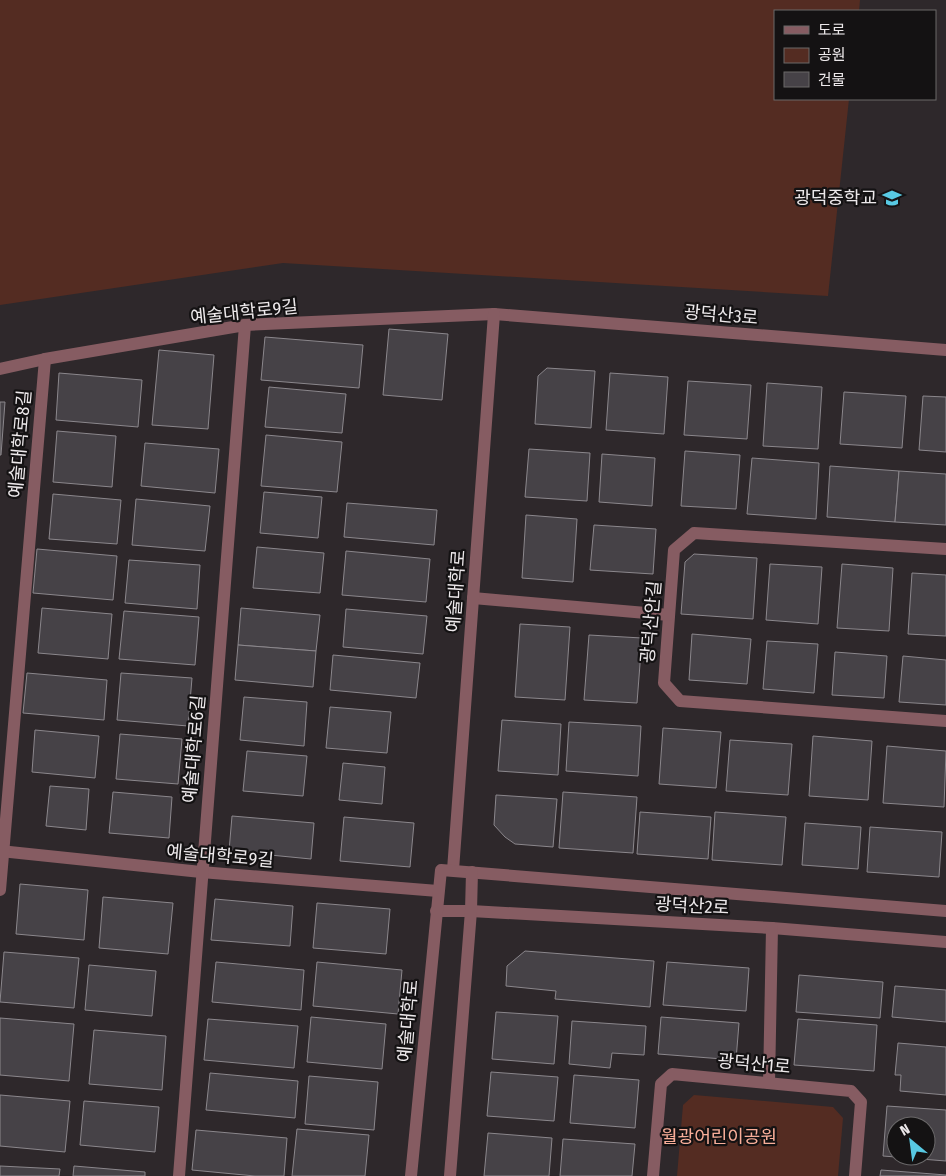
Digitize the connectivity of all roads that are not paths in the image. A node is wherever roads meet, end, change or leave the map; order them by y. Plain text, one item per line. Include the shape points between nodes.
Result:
1 (494, 314) junction
2 (245, 325) junction
3 (946, 350) edge
4 (45, 359) junction
5 (0, 369) edge
6 (946, 549) edge
7 (473, 598) junction
8 (669, 615) junction
9 (946, 721) edge
10 (2, 851) edge
11 (447, 870) junction
12 (201, 872) junction
13 (472, 872) junction
14 (0, 890) edge
15 (438, 891) junction
16 (436, 911) junction
17 (471, 911) junction
18 (946, 911) edge
19 (772, 928) junction
20 (946, 942) edge
21 (769, 1083) junction
22 (178, 1176) edge
23 (411, 1176) edge
24 (450, 1176) edge
25 (653, 1176) edge
26 (855, 1176) edge

1 - 2 street, 예술대학로9길
1 - 3 street, 광덕산3로
1 - 7 street, 예술대학로
2 - 4 street, 예술대학로9길
2 - 12 street, 예술대학로6길
4 - 5 street, 예술대학로9길
4 - 10 street, 예술대학로8길
6 - 8 street, 광덕산안길 via 694,533 674,550
7 - 8 street
7 - 11 street, 예술대학로
8 - 9 street, 광덕산안길 via 664,683 680,701
10 - 12 street, 예술대학로9길
10 - 14 street, 예술대학로8길
11 - 13 street, 광덕산2로
11 - 15 street, 예술대학로
12 - 15 street, 예술대학로9길
12 - 22 street, 예술대학로6길
13 - 17 street
13 - 18 street, 광덕산2로
15 - 16 street, 예술대학로
16 - 17 street, 광덕산2로
16 - 23 street, 예술대학로
17 - 19 street, 광덕산2로
17 - 24 street
19 - 20 street, 광덕산2로
19 - 21 street
21 - 25 street, 광덕산1로 via 672,1074 661,1084
21 - 26 street, 광덕산1로 via 851,1091 861,1102

